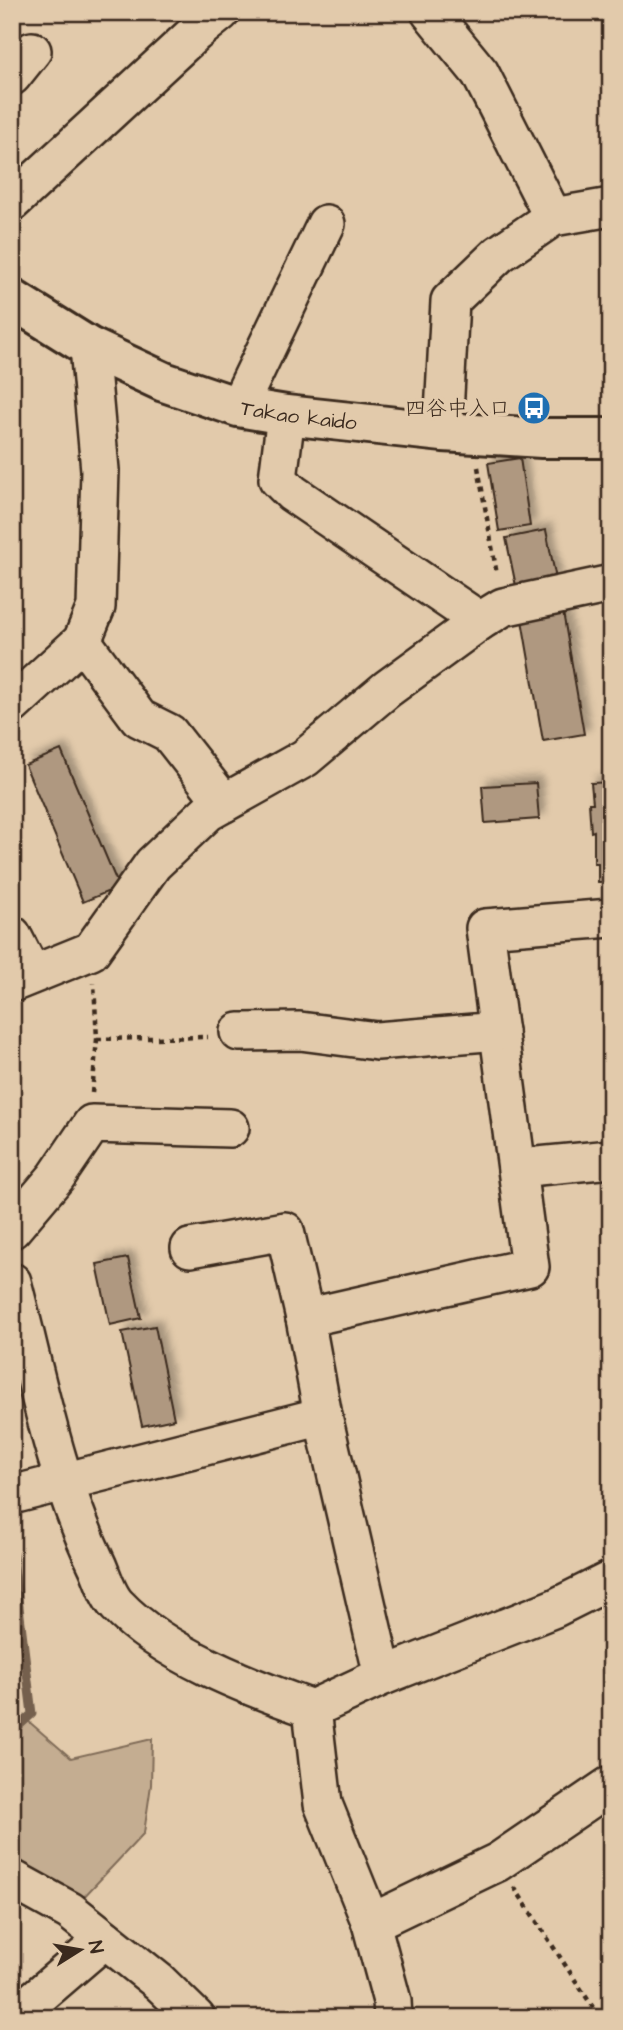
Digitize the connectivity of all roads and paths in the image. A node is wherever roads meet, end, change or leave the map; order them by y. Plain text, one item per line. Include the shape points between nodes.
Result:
1 (221, 12) edge
2 (430, 12) edge
3 (12, 202) edge
4 (611, 207) edge
5 (554, 217) junction
6 (326, 224) dead end
7 (12, 299) edge
8 (89, 347) junction
9 (238, 407) junction
10 (286, 415) junction
11 (457, 432) junction
12 (611, 438) edge
13 (611, 584) edge
14 (491, 614) junction
15 (82, 641) junction
16 (12, 705) edge
17 (224, 803) junction
18 (611, 918) edge
19 (12, 935) edge
20 (91, 951) junction
21 (22, 978) edge
22 (499, 1031) junction
23 (239, 1032) joint
24 (97, 1039) junction
25 (92, 1125) junction
26 (230, 1128) dead end
27 (611, 1159) edge
28 (517, 1168) junction
29 (12, 1229) edge
30 (190, 1248) dead end
31 (12, 1282) edge
32 (305, 1318) junction
33 (323, 1416) junction
34 (64, 1482) junction
35 (12, 1495) edge
36 (611, 1580) edge
37 (383, 1676) junction
38 (312, 1709) junction
39 (611, 1785) edge
40 (498, 1862) junction
41 (12, 1879) edge
42 (371, 1923) junction
43 (105, 1939) junction
44 (195, 2017) edge
45 (13, 2018) edge
46 (393, 2018) edge
47 (600, 2018) edge

1 - 3 street
2 - 5 street via 480,73
4 - 5 street
5 - 11 street via 499,254 450,302
6 - 9 street
7 - 8 main road, Takao kaido
8 - 9 main road, Takao kaido via 164,382
8 - 15 street via 100,470 96,607
9 - 10 main road, Takao kaido
10 - 11 main road, Takao kaido
10 - 14 street via 278,479 292,493
11 - 12 main road, Takao kaido
11 - 14 path
13 - 14 street
14 - 17 street via 387,689 305,758
15 - 16 street
15 - 17 street via 139,718 169,733
17 - 20 street via 208,812 153,864
18 - 22 street via 485,928
19 - 21 street
20 - 21 street
20 - 24 path
22 - 23 street via 377,1041 300,1031
22 - 28 street
23 - 24 path via 233,1037
24 - 25 path via 89,1115
25 - 26 street
25 - 29 street
27 - 28 street
28 - 32 street via 530,1267
30 - 32 street via 285,1231
31 - 34 street
32 - 33 street
33 - 34 street
33 - 37 street
34 - 35 street
34 - 38 street via 115,1604 167,1646 258,1690
36 - 37 street via 555,1608
37 - 38 street
38 - 42 street via 323,1804
39 - 40 street
40 - 42 street
40 - 47 path
41 - 43 street via 70,1911
42 - 46 street
43 - 44 street
43 - 45 street

